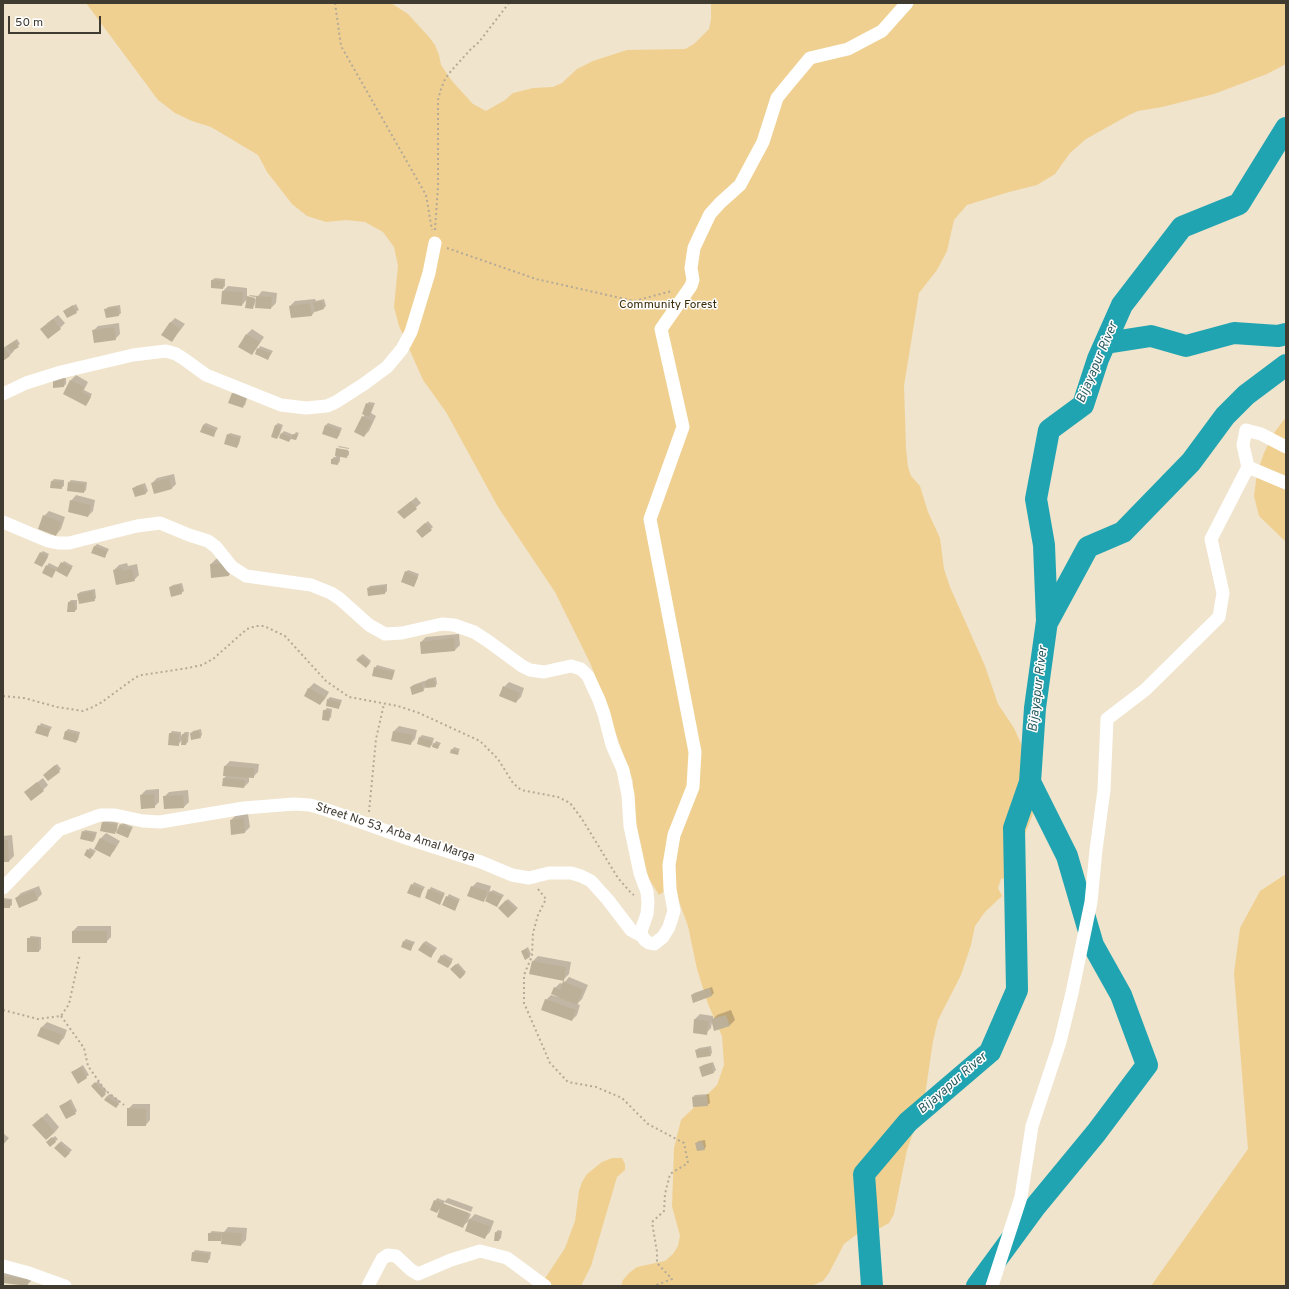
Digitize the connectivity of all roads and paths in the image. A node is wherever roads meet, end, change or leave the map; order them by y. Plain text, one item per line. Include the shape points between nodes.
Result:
1 (335, 3) edge
2 (509, 3) edge
3 (907, 3) edge
4 (435, 243) junction
5 (691, 286) junction
6 (3, 394) edge
7 (1286, 447) edge
8 (1248, 467) junction
9 (1286, 483) edge
10 (3, 522) edge
11 (3, 696) edge
12 (384, 704) junction
13 (368, 825) junction
14 (529, 878) junction
15 (3, 888) edge
16 (648, 901) junction
17 (642, 936) junction
18 (80, 954) dead end
19 (3, 1010) edge
20 (61, 1016) junction
21 (124, 1105) dead end
22 (3, 1266) edge
23 (65, 1286) edge
24 (368, 1286) edge
25 (545, 1286) edge
26 (654, 1286) edge
27 (992, 1286) edge

1 - 4 path via 341,46 426,195
2 - 4 path via 479,42 451,71 441,89 438,100
3 - 5 street via 882,31 848,49 810,58 777,98 763,142 740,184 710,214 699,237 694,248
4 - 5 path via 536,279 634,301
4 - 6 street via 429,273 411,332 402,349 382,371 327,406 306,408 281,405 206,375 176,354 166,351 133,355 61,372 26,383
5 - 17 street via 661,329 683,427 650,519 695,752 693,787 674,835 669,865 674,911 672,918 663,937 654,944
7 - 8 street via 1261,434 1246,430 1242,445
8 - 9 street
8 - 27 street via 1211,539 1223,593 1219,617 1145,690 1107,719 1104,790 1091,902 1060,1042 1032,1126 1021,1197
10 - 16 street via 58,543 160,523 208,541 232,567 246,576 310,585 331,593 369,625 385,634 442,624 454,625 474,632 530,670 544,672 571,666 581,669 588,676 604,714 612,745 623,770 630,826
11 - 12 path via 83,711 102,702 136,677 202,665 213,659 246,629 264,626 285,636 326,681 344,694
12 - 13 path via 376,739
12 - 16 path via 419,713 480,742 498,759 513,783 521,790 558,797 570,803 618,878 631,893
13 - 14 street, Street No 53, Arba Amal Marga via 482,862 512,875
13 - 15 street, Street No 53, Arba Amal Marga via 316,807 294,804 244,808 160,822 100,815 59,830
14 - 17 street, Street No 53, Arba Amal Marga via 549,873 571,873 591,881 631,930
14 - 26 path via 546,899 538,915 533,933 532,956 524,975 524,1003 550,1063 568,1082 596,1087 622,1098 648,1124 684,1143 688,1163 670,1174 664,1211 652,1222 657,1263 672,1278
16 - 17 street
18 - 20 path via 69,1004
19 - 20 path via 38,1019
20 - 21 path via 84,1048 88,1066 105,1090
22 - 23 street
24 - 25 street via 382,1259 388,1255 396,1256 418,1274 480,1251 507,1258

